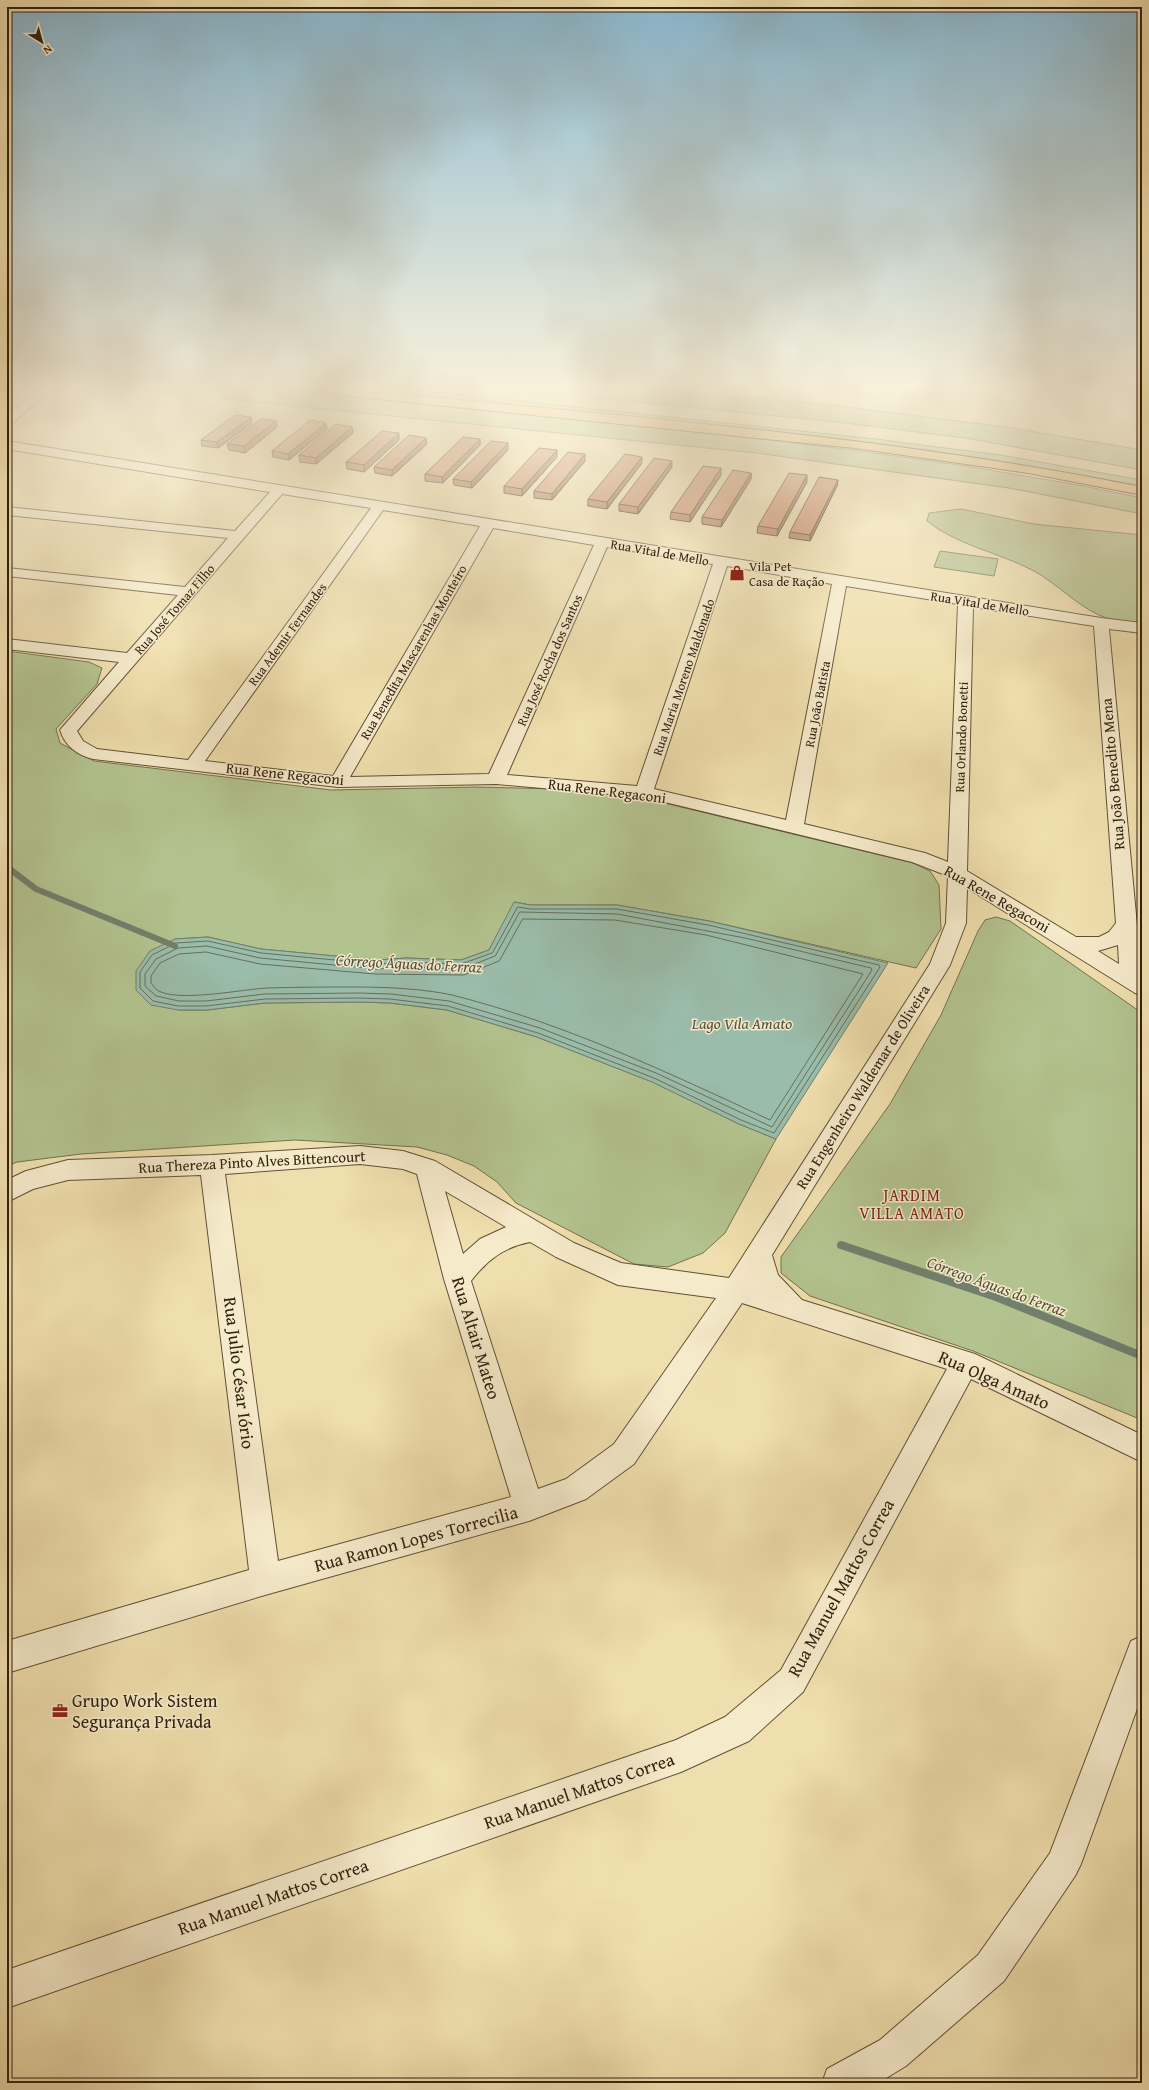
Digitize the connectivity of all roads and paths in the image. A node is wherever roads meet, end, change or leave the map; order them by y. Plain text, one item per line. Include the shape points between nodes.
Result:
1 (251, 485) edge
2 (1111, 485) edge
3 (279, 489) junction
4 (1142, 491) edge
5 (380, 505) junction
6 (7, 511) edge
7 (489, 523) junction
8 (238, 535) junction
9 (602, 542) junction
10 (721, 562) junction
11 (7, 572) edge
12 (840, 581) junction
13 (188, 592) junction
14 (966, 600) junction
15 (1101, 623) junction
16 (1142, 628) edge
17 (7, 644) edge
18 (130, 658) junction
19 (68, 730) joint
20 (194, 764) junction
21 (496, 778) junction
22 (338, 782) junction
23 (644, 792) junction
24 (794, 827) junction
25 (957, 873) junction
26 (1126, 924) junction
27 (1073, 944) junction
28 (1136, 984) edge
29 (212, 1165) junction
30 (427, 1168) junction
31 (17, 1186) edge
32 (532, 1232) junction
33 (759, 1253) junction
34 (458, 1279) junction
35 (736, 1290) junction
36 (796, 1309) junction
37 (965, 1363) junction
38 (1142, 1449) edge
39 (529, 1507) junction
40 (265, 1580) junction
41 (1142, 1652) edge
42 (7, 1657) edge
43 (7, 1989) edge
44 (841, 2083) edge

1 - 3 street, Rua Vital de Mello
2 - 4 highway
3 - 5 street, Rua Vital de Mello
3 - 8 street, Rua José Tomaz Filho
5 - 7 street, Rua Vital de Mello
5 - 20 street, Rua Ademir Fernandes
6 - 8 street
7 - 9 street, Rua Vital de Mello
7 - 22 street, Rua Benedita Mascarenhas Monteiro
8 - 13 street, Rua José Tomaz Filho
9 - 10 street, Rua Vital de Mello
9 - 21 street, Rua José Rocha dos Santos
10 - 12 street, Rua Vital de Mello
10 - 23 street, Rua Maria Moreno Maldonado
11 - 13 street
12 - 14 street, Rua Vital de Mello
12 - 24 street, Rua João Batista
13 - 18 street, Rua José Tomaz Filho
14 - 15 street, Rua Vital de Mello
14 - 25 street, Rua Orlando Bonetti
15 - 16 street, Rua Vital de Mello
15 - 26 street, Rua João Benedito Mena
17 - 18 street
18 - 19 street, Rua José Tomaz Filho
19 - 20 street, Rua Rene Regaconi via 71,740 79,748 93,754
20 - 22 street, Rua Rene Regaconi
21 - 22 street, Rua Rene Regaconi via 462,781
21 - 23 street, Rua Rene Regaconi
23 - 24 street, Rua Rene Regaconi
24 - 25 street, Rua Rene Regaconi via 918,856
25 - 27 street, Rua Rene Regaconi
25 - 33 street, Rua Engenheiro Waldemar de Oliveira via 956,923 940,965
26 - 27 street via 1121,934 1109,942 1095,946
26 - 28 street, Rua João Benedito Mena
27 - 28 street, Rua Rene Regaconi
29 - 30 street, Rua Thereza Pinto Alves Bittencourt via 360,1155 403,1160
29 - 31 street, Rua Thereza Pinto Alves Bittencourt via 68,1170
29 - 40 street, Rua Julio César Iório
30 - 32 street, Rua Thereza Pinto Alves Bittencourt
30 - 34 street, Rua Altair Mateo
32 - 34 street via 510,1235 488,1247 473,1258
32 - 35 street, Rua Thereza Pinto Alves Bittencourt via 618,1274
33 - 35 street, Rua Engenheiro Waldemar de Oliveira
33 - 36 street, Rua Olga Amato via 764,1277 778,1294
34 - 39 street, Rua Altair Mateo
35 - 36 street, Rua Olga Amato
35 - 39 street, Rua Ramon Lopes Torrecilia via 624,1454 576,1489
36 - 37 street, Rua Olga Amato
37 - 38 street, Rua Olga Amato
37 - 43 street, Rua Manuel Mattos Correa via 792,1681 737,1729 680,1756
39 - 40 street, Rua Ramon Lopes Torrecilia
40 - 42 street, Rua Ramon Lopes Torrecilia
41 - 44 street via 1063,1864 992,1968 893,2054

